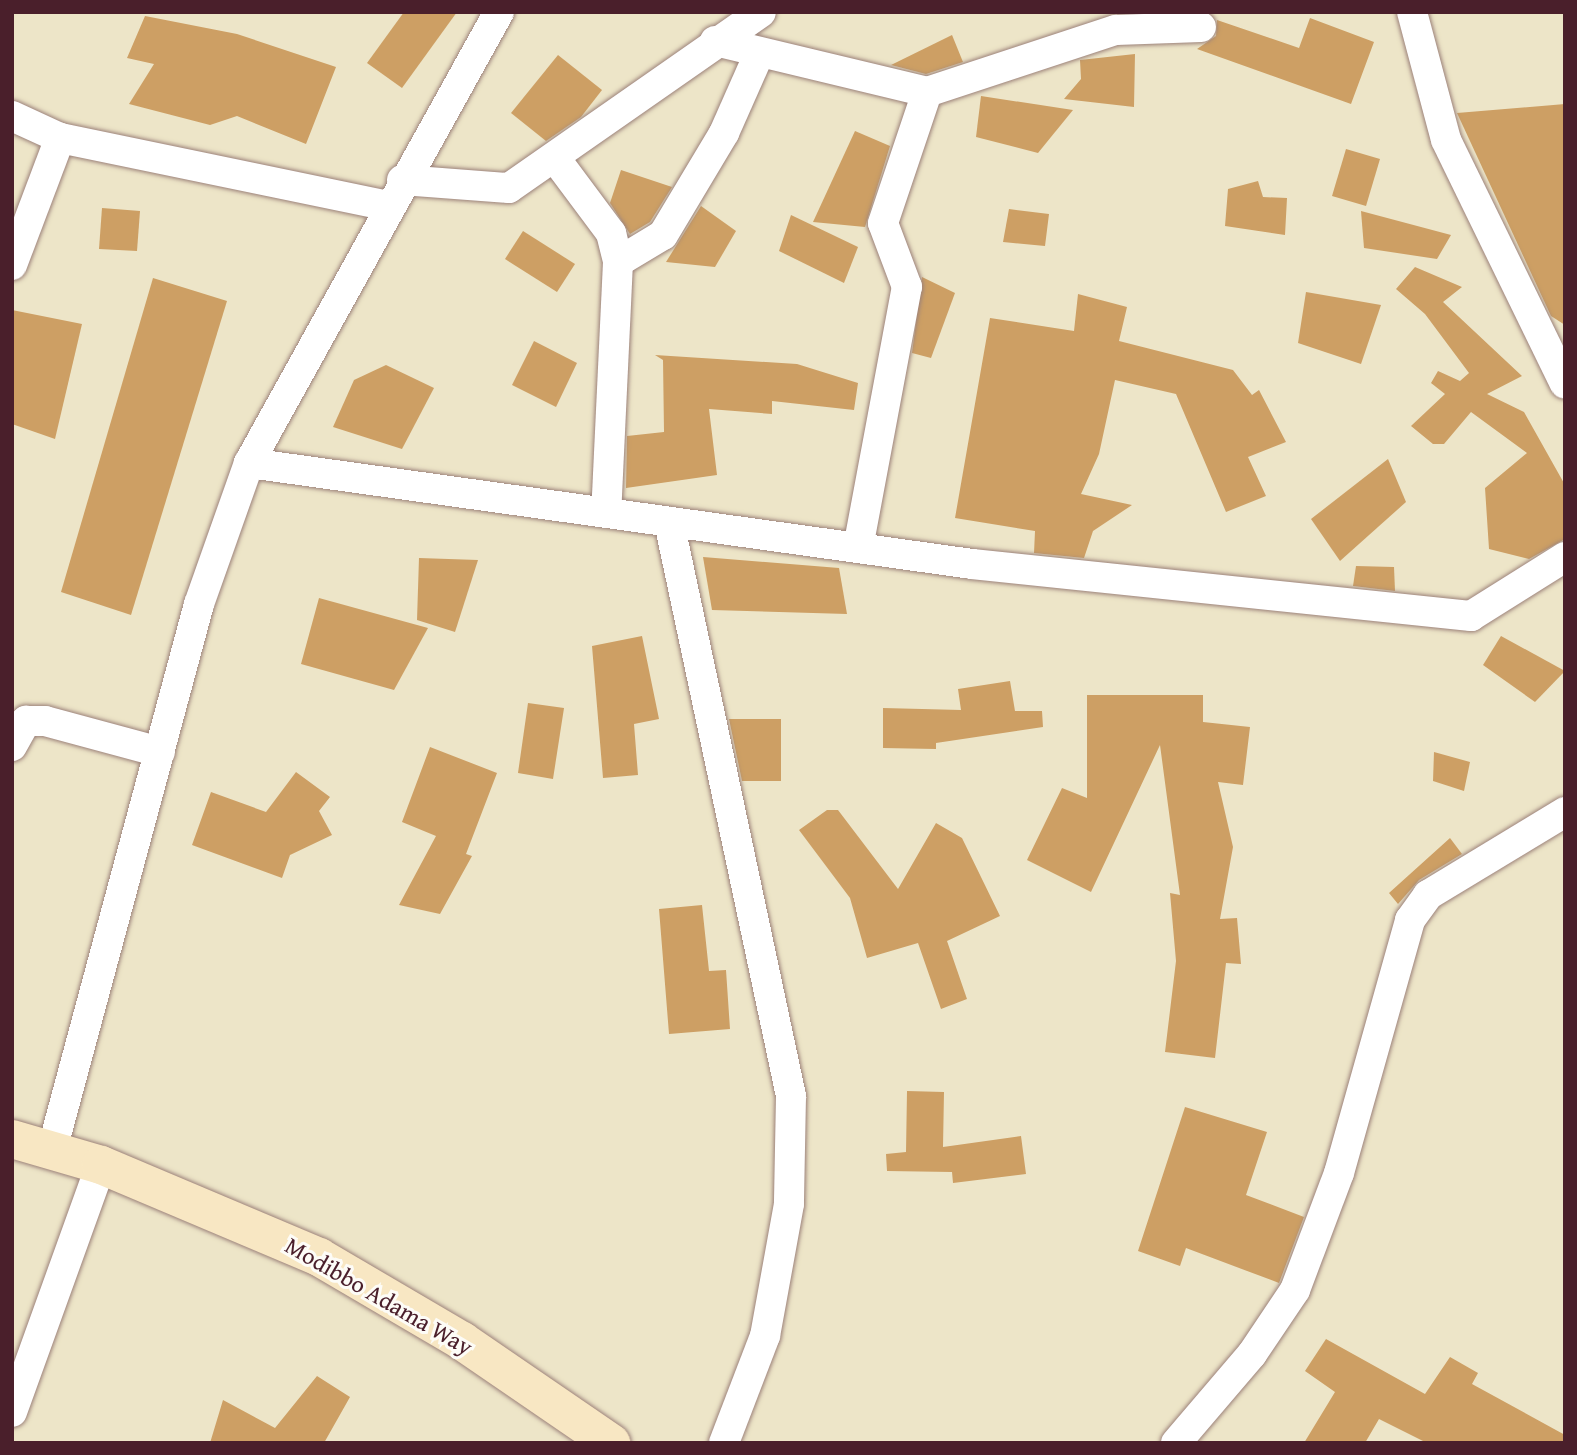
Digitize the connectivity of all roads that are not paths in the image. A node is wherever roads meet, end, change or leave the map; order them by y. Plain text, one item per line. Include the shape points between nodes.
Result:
1 (499, 12) edge
2 (761, 12) edge
3 (1412, 12) edge
4 (1201, 27) dead end
5 (715, 41) junction
6 (759, 54) junction
7 (927, 92) junction
8 (12, 116) edge
9 (60, 138) junction
10 (555, 158) junction
11 (402, 180) junction
12 (388, 206) junction
13 (18, 236) edge
14 (618, 262) junction
15 (12, 265) edge
16 (1565, 384) edge
17 (249, 463) junction
18 (606, 512) junction
19 (669, 522) junction
20 (858, 548) junction
21 (1565, 557) edge
22 (12, 746) edge
23 (160, 752) junction
24 (1565, 812) edge
25 (12, 1139) edge
26 (52, 1150) junction
27 (101, 1165) junction
28 (12, 1412) edge
29 (611, 1443) edge
30 (724, 1443) edge
31 (1176, 1443) edge

1 - 11 street
2 - 5 street
3 - 16 street via 1446,141
4 - 7 street via 1116,30
5 - 6 street
5 - 10 street
6 - 7 street
6 - 14 street via 724,133 663,235
7 - 20 street via 883,223 907,287
8 - 9 street
9 - 12 street
9 - 13 street
10 - 11 street via 509,188
10 - 14 street via 611,233
11 - 12 street
12 - 17 street
13 - 15 street
14 - 18 street
17 - 18 street
17 - 23 street via 199,604
18 - 19 street
19 - 20 street
19 - 30 street via 791,1096 789,1204 765,1336
20 - 21 street via 1471,616
22 - 23 street via 26,721 45,721
23 - 26 street
24 - 31 street via 1428,895 1410,920 1339,1173 1300,1278 1252,1354
25 - 26 main road, Modibbo Adama Way
26 - 27 main road, Modibbo Adama Way
27 - 28 street
27 - 29 main road, Modibbo Adama Way via 320,1257 462,1341

